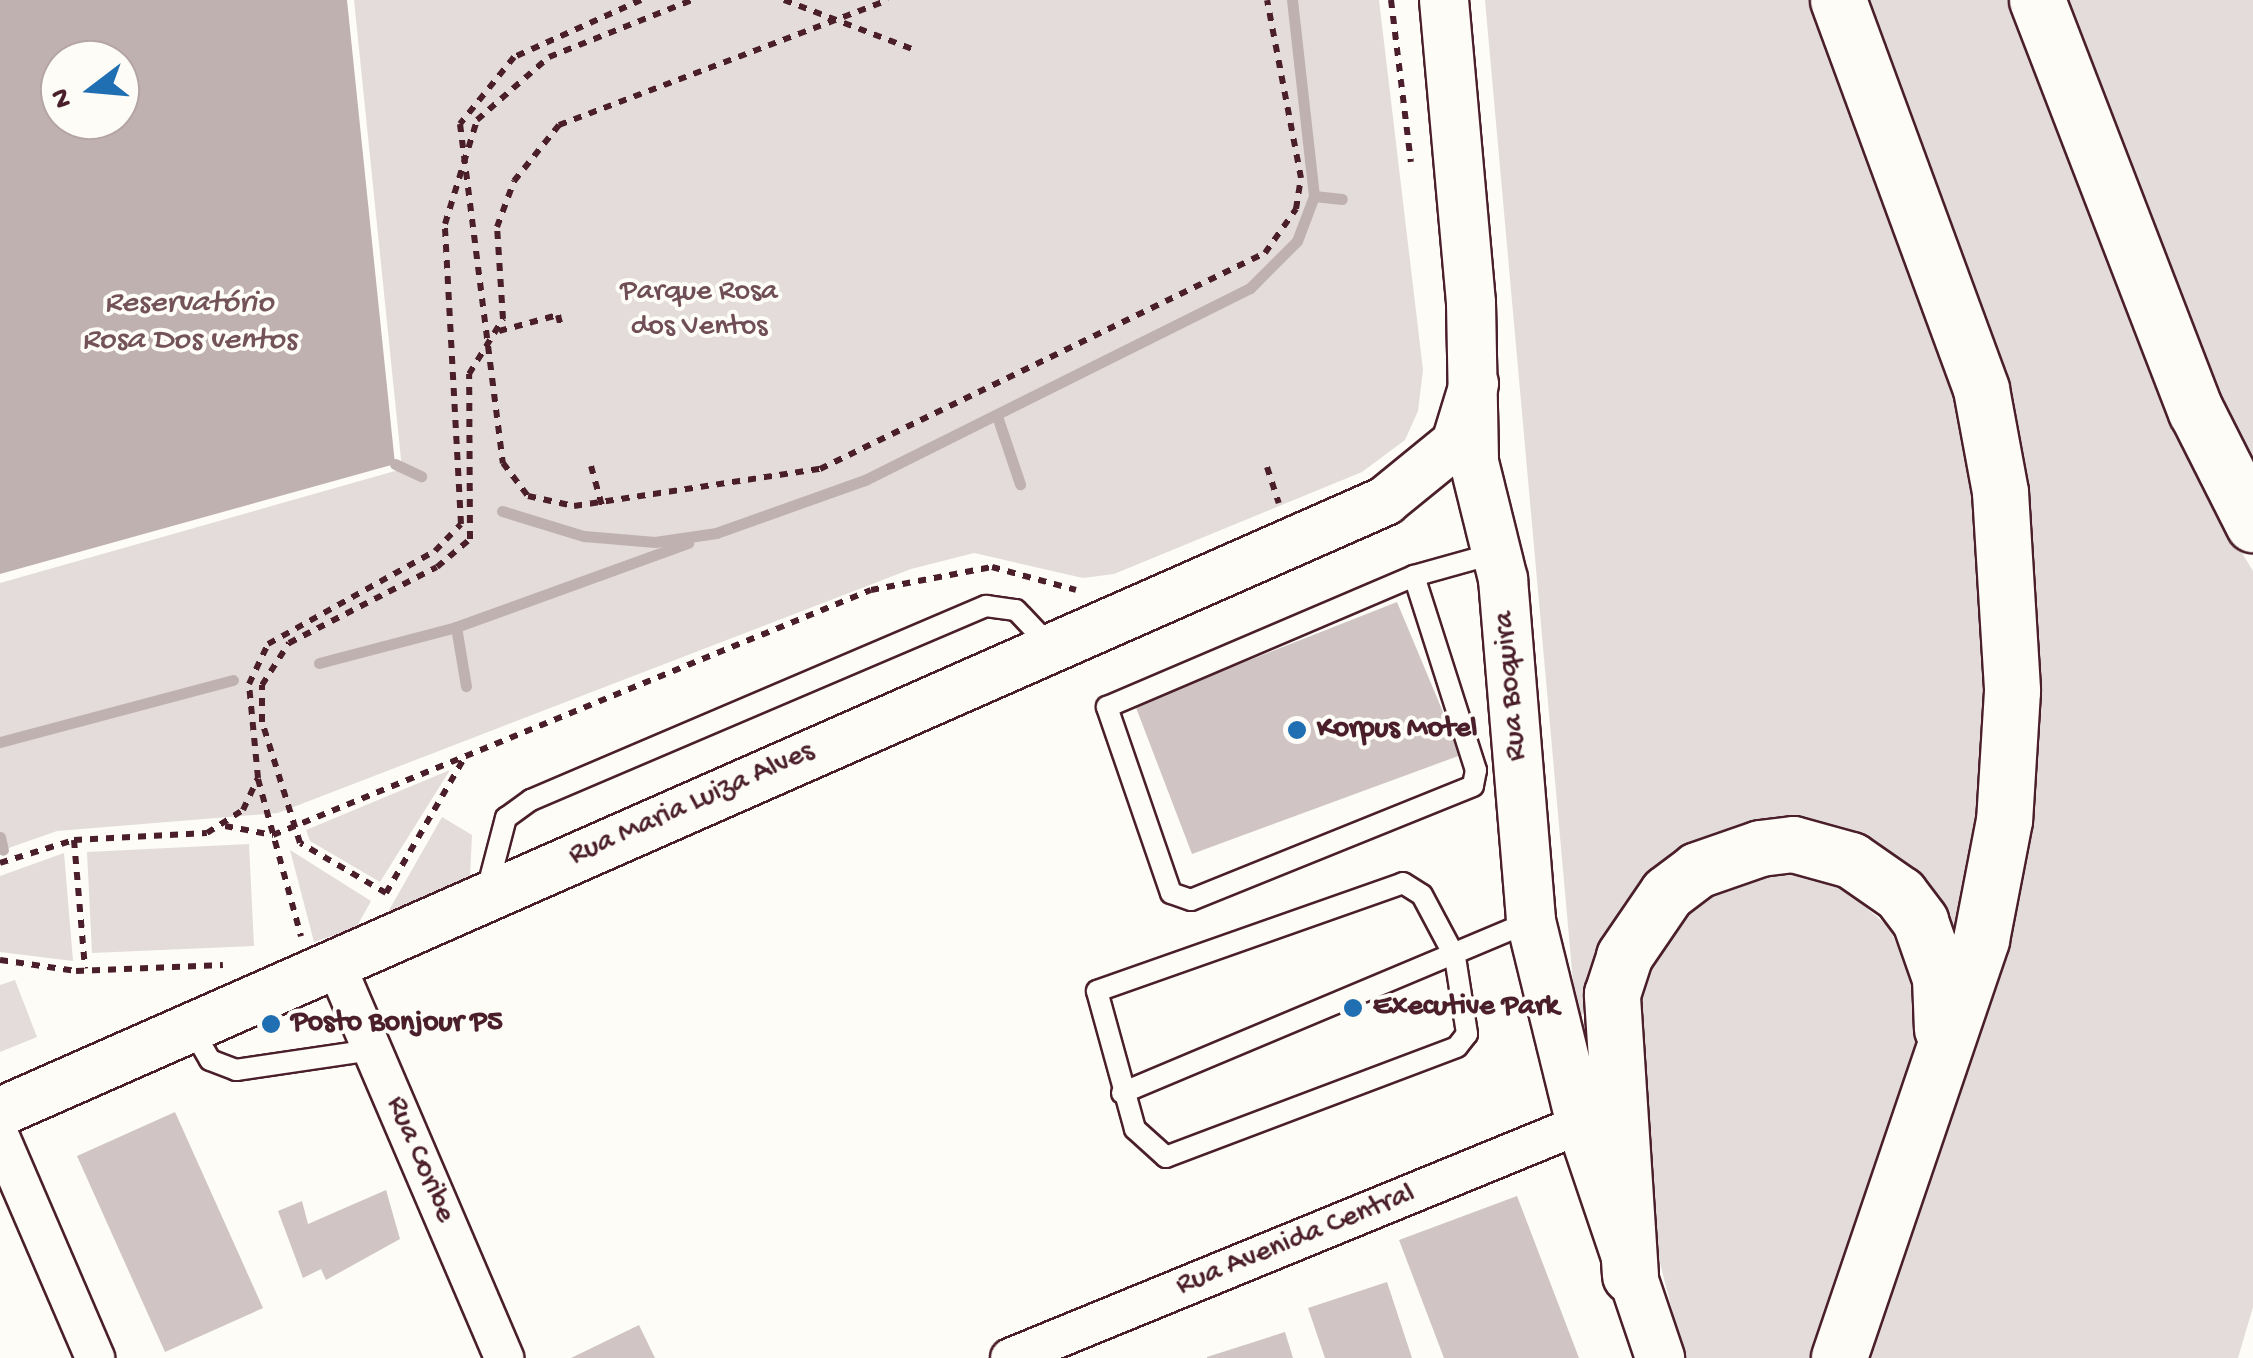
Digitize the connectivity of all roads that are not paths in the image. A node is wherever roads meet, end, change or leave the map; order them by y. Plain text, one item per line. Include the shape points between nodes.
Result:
1 (1444, 0) edge
2 (1838, 0) edge
3 (2037, 0) edge
4 (1474, 384) junction
5 (1385, 501) junction
6 (2253, 524) edge
7 (1496, 545) junction
8 (1414, 576) junction
9 (1052, 647) junction
10 (486, 896) junction
11 (1531, 921) junction
12 (1455, 957) junction
13 (321, 959) junction
14 (190, 1027) junction
15 (372, 1050) junction
16 (1939, 1080) junction
17 (1122, 1093) junction
18 (0, 1112) edge
19 (1581, 1124) junction
20 (0, 1137) edge
21 (1630, 1275) junction
22 (94, 1358) edge
23 (504, 1358) edge
24 (1010, 1358) edge
25 (1660, 1358) edge
26 (1839, 1358) edge

1 - 4 street, Rua Boquira
2 - 16 highway via 1952,295 2000,492 2012,691 2004,820
3 - 6 highway via 2196,410
4 - 5 street, Rua Maria Luiza Alves via 1456,443
4 - 7 street, Rua Boquira via 1475,470
5 - 7 street, Rua Maria Luiza Alves via 1450,494
5 - 9 street, Rua Maria Luiza Alves
7 - 8 lane
7 - 11 street, Rua Boquira
8 - 8 lane via 1476,770 1473,786 1192,900 1171,893 1107,708
9 - 10 street, Rua Maria Luiza Alves
9 - 10 lane via 1016,610 986,606 531,800 506,818
10 - 13 street, Rua Maria Luiza Alves
11 - 12 lane
11 - 19 street, Rua Boquira
12 - 17 lane
12 - 17 lane via 1467,1034 1457,1047 1166,1157 1136,1129
12 - 17 lane via 1422,896 1403,883 1113,981 1096,991
13 - 14 street, Rua Maria Luiza Alves
13 - 15 street, Rua Coribe
14 - 15 lane via 210,1060 236,1070
14 - 18 street, Rua Maria Luiza Alves
15 - 23 street, Rua Coribe
16 - 21 highway via 1940,978 1900,894 1851,860 1793,844 1697,870 1648,914 1612,994
16 - 26 highway
19 - 21 street, Rua Boquira
19 - 24 street, Rua Avenida Central
20 - 22 street
21 - 25 street, Rua Boquira

